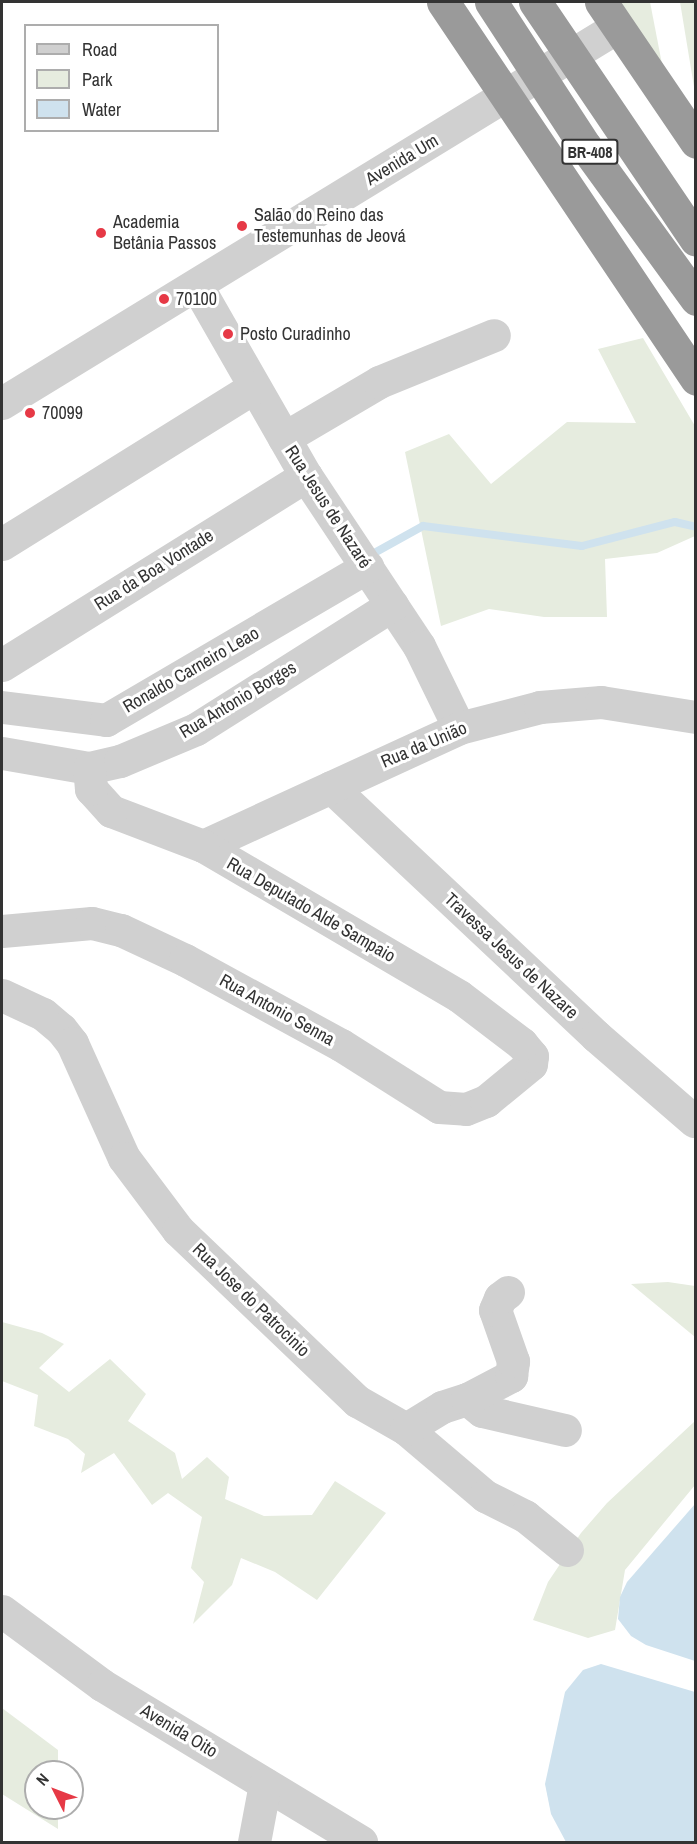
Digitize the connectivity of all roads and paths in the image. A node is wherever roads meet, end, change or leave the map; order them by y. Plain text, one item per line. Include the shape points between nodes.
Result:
1 (443, 2) edge
2 (491, 2) edge
3 (535, 2) edge
4 (609, 14) edge
5 (507, 96) junction
6 (696, 142) edge
7 (696, 240) edge
8 (197, 286) junction
9 (696, 299) edge
10 (494, 335) dead end
11 (696, 379) edge
12 (254, 387) junction
13 (2, 403) edge
14 (284, 438) junction
15 (306, 476) junction
16 (2, 544) edge
17 (367, 567) junction
18 (392, 605) junction
19 (2, 664) edge
20 (2, 707) edge
21 (696, 717) edge
22 (459, 728) junction
23 (2, 753) edge
24 (89, 768) junction
25 (331, 787) junction
26 (203, 846) junction
27 (2, 931) edge
28 (2, 995) edge
29 (531, 1064) joint
30 (694, 1121) dead end
31 (508, 1292) dead end
32 (467, 1399) junction
33 (406, 1429) junction
34 (566, 1430) dead end
35 (567, 1550) dead end
36 (2, 1611) edge
37 (265, 1784) junction
38 (255, 1842) edge
39 (362, 1842) edge

1 - 5 highway
2 - 9 highway, BR-408, bridge via 585,146
3 - 7 highway, BR-408, bridge
4 - 5 street, Avenida Um
4 - 6 highway
5 - 8 street, Avenida Um
5 - 11 highway
8 - 12 street, Rua Jesus de Nazaré
8 - 13 street, Avenida Um
10 - 14 street via 379,382
12 - 14 street, Rua Jesus de Nazaré
12 - 16 street
14 - 15 street, Rua Jesus de Nazaré
15 - 17 street, Rua Jesus de Nazaré
15 - 19 street, Rua da Boa Vontade
17 - 18 street, Rua Jesus de Nazaré
17 - 20 street, Ronaldo Carneiro Leao via 106,720
18 - 22 street, Rua Jesus de Nazaré via 419,646
18 - 24 street, Rua Antonio Borges via 196,729 120,761
21 - 22 street, Rua da União via 601,702 540,706
22 - 25 street, Rua da União
23 - 24 street, Rua Antonio Borges
24 - 26 street, Rua Deputado Alde Sampaio via 92,789 111,811
25 - 26 street, Rua da União
25 - 30 street, Travessa Jesus de Nazare via 596,1036
26 - 29 street, Rua Deputado Alde Sampaio via 468,1002 531,1052
27 - 29 street, Rua Antonio Senna via 92,923 121,930 185,960 341,1045 439,1107 466,1109 486,1101
28 - 33 street, Rua Jose do Patrocinio via 43,1014 72,1043 124,1158 178,1230 357,1401
31 - 32 street via 495,1310 513,1361 511,1376
32 - 33 street via 442,1407
32 - 34 street via 482,1411
33 - 35 street, Rua Jose do Patrocinio via 485,1496 535,1522
36 - 37 street, Avenida Oito via 102,1685
37 - 38 street
37 - 39 street, Avenida Oito

